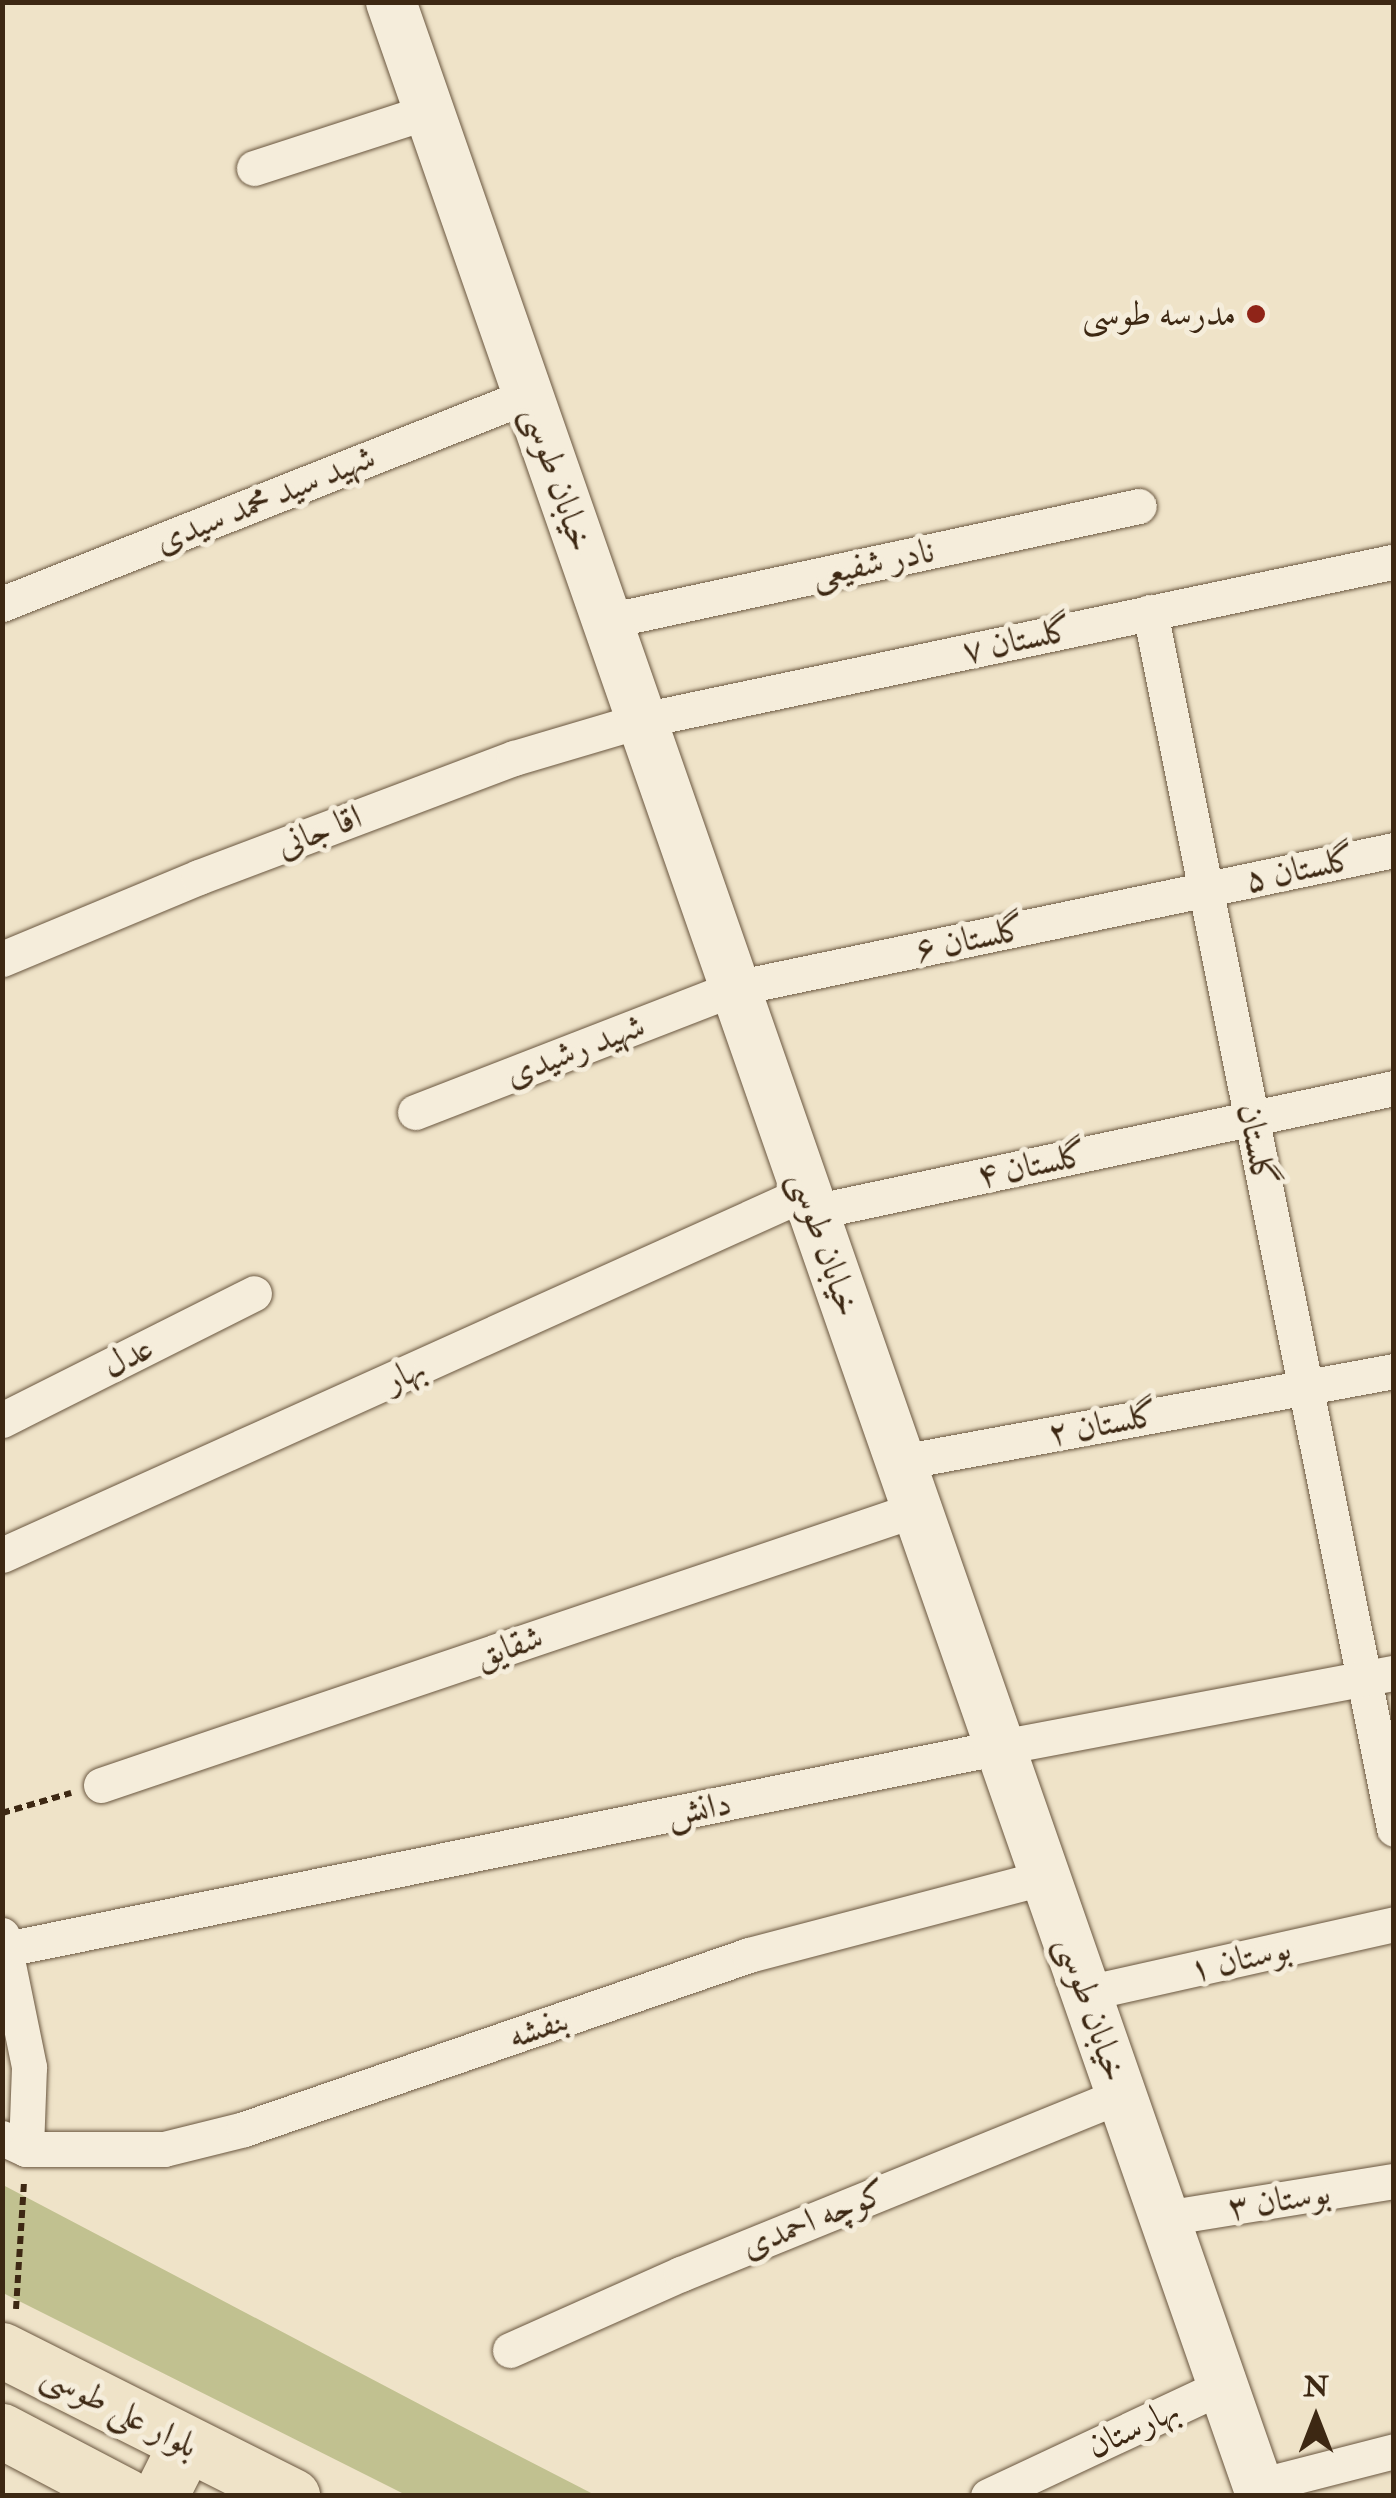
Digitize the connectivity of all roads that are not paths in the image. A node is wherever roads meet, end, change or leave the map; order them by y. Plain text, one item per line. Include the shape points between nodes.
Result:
1 (391, 2) edge
2 (429, 111) junction
3 (254, 168) dead end
4 (528, 395) junction
5 (1140, 506) dead end
6 (1392, 562) edge
7 (2, 604) edge
8 (1150, 612) junction
9 (607, 621) junction
10 (642, 720) junction
11 (1394, 850) edge
12 (1206, 889) junction
13 (2, 960) edge
14 (735, 988) junction
15 (1394, 1088) edge
16 (415, 1112) dead end
17 (1251, 1118) junction
18 (810, 1202) junction
19 (254, 1293) dead end
20 (1394, 1371) edge
21 (1305, 1385) junction
22 (2, 1420) edge
23 (901, 1462) junction
24 (917, 1509) junction
25 (2, 1555) edge
26 (1379, 1676) edge
27 (1001, 1747) junction
28 (100, 1785) road end
29 (1394, 1829) edge
30 (1046, 1877) junction
31 (1394, 1924) edge
32 (4, 1942) edge
33 (1086, 1993) junction
34 (1122, 2095) junction
35 (14, 2143) edge
36 (1394, 2181) edge
37 (1165, 2218) junction
38 (510, 2350) dead end
39 (8, 2353) edge
40 (1223, 2386) junction
41 (2, 2431) edge
42 (186, 2444) junction
43 (1394, 2450) edge
44 (1258, 2486) joint
45 (126, 2496) edge
46 (160, 2496) edge
47 (292, 2496) edge
48 (988, 2496) edge

1 - 2 street, خیابان طوسی
2 - 3 street
2 - 4 street, خیابان طوسی
4 - 7 street, شهید سید محمد سیدی
4 - 9 street, خیابان طوسی
5 - 9 street, نادر شفیعی
6 - 8 street, گلستان ۷
8 - 10 street, گلستان ۷
8 - 12 street, گلستان
9 - 10 street, خیابان طوسی
10 - 13 street, اقا جانی via 514,758
10 - 14 street, خیابان طوسی
11 - 12 street, گلستان ۵
12 - 14 street, گلستان ۶
12 - 17 street, گلستان
14 - 16 street, شهید رشیدی
14 - 18 street, خیابان طوسی
15 - 17 street, گلستان ۴
17 - 18 street, گلستان ۴
17 - 21 street, گلستان
18 - 23 street, خیابان طوسی
18 - 25 street, بهار
19 - 22 street, عدل
20 - 21 street, گلستان ۲
21 - 23 street, گلستان ۲
21 - 26 street, گلستان
23 - 24 street, خیابان طوسی
24 - 27 street, خیابان طوسی
24 - 28 street, شقایق
26 - 27 street, دانش
26 - 29 street, گلستان
27 - 30 street, خیابان طوسی
27 - 32 street, دانش
30 - 33 street, خیابان طوسی
30 - 35 street, بنفشه via 748,1955 244,2129 164,2149
31 - 33 street, بوستان ۱
32 - 35 street via 28,2067
33 - 34 street, خیابان طوسی
34 - 37 street, خیابان طوسی
34 - 38 street, کوچه احمدی
36 - 37 street, بوستان ۳
37 - 40 street, خیابان طوسی
39 - 42 main road, بلوار علی طوسی
40 - 44 street, خیابان طوسی
40 - 48 street, بهارستان
41 - 45 main road, بلوار علی طوسی
42 - 46 main road
42 - 47 main road, بلوار علی طوسی
43 - 44 street

